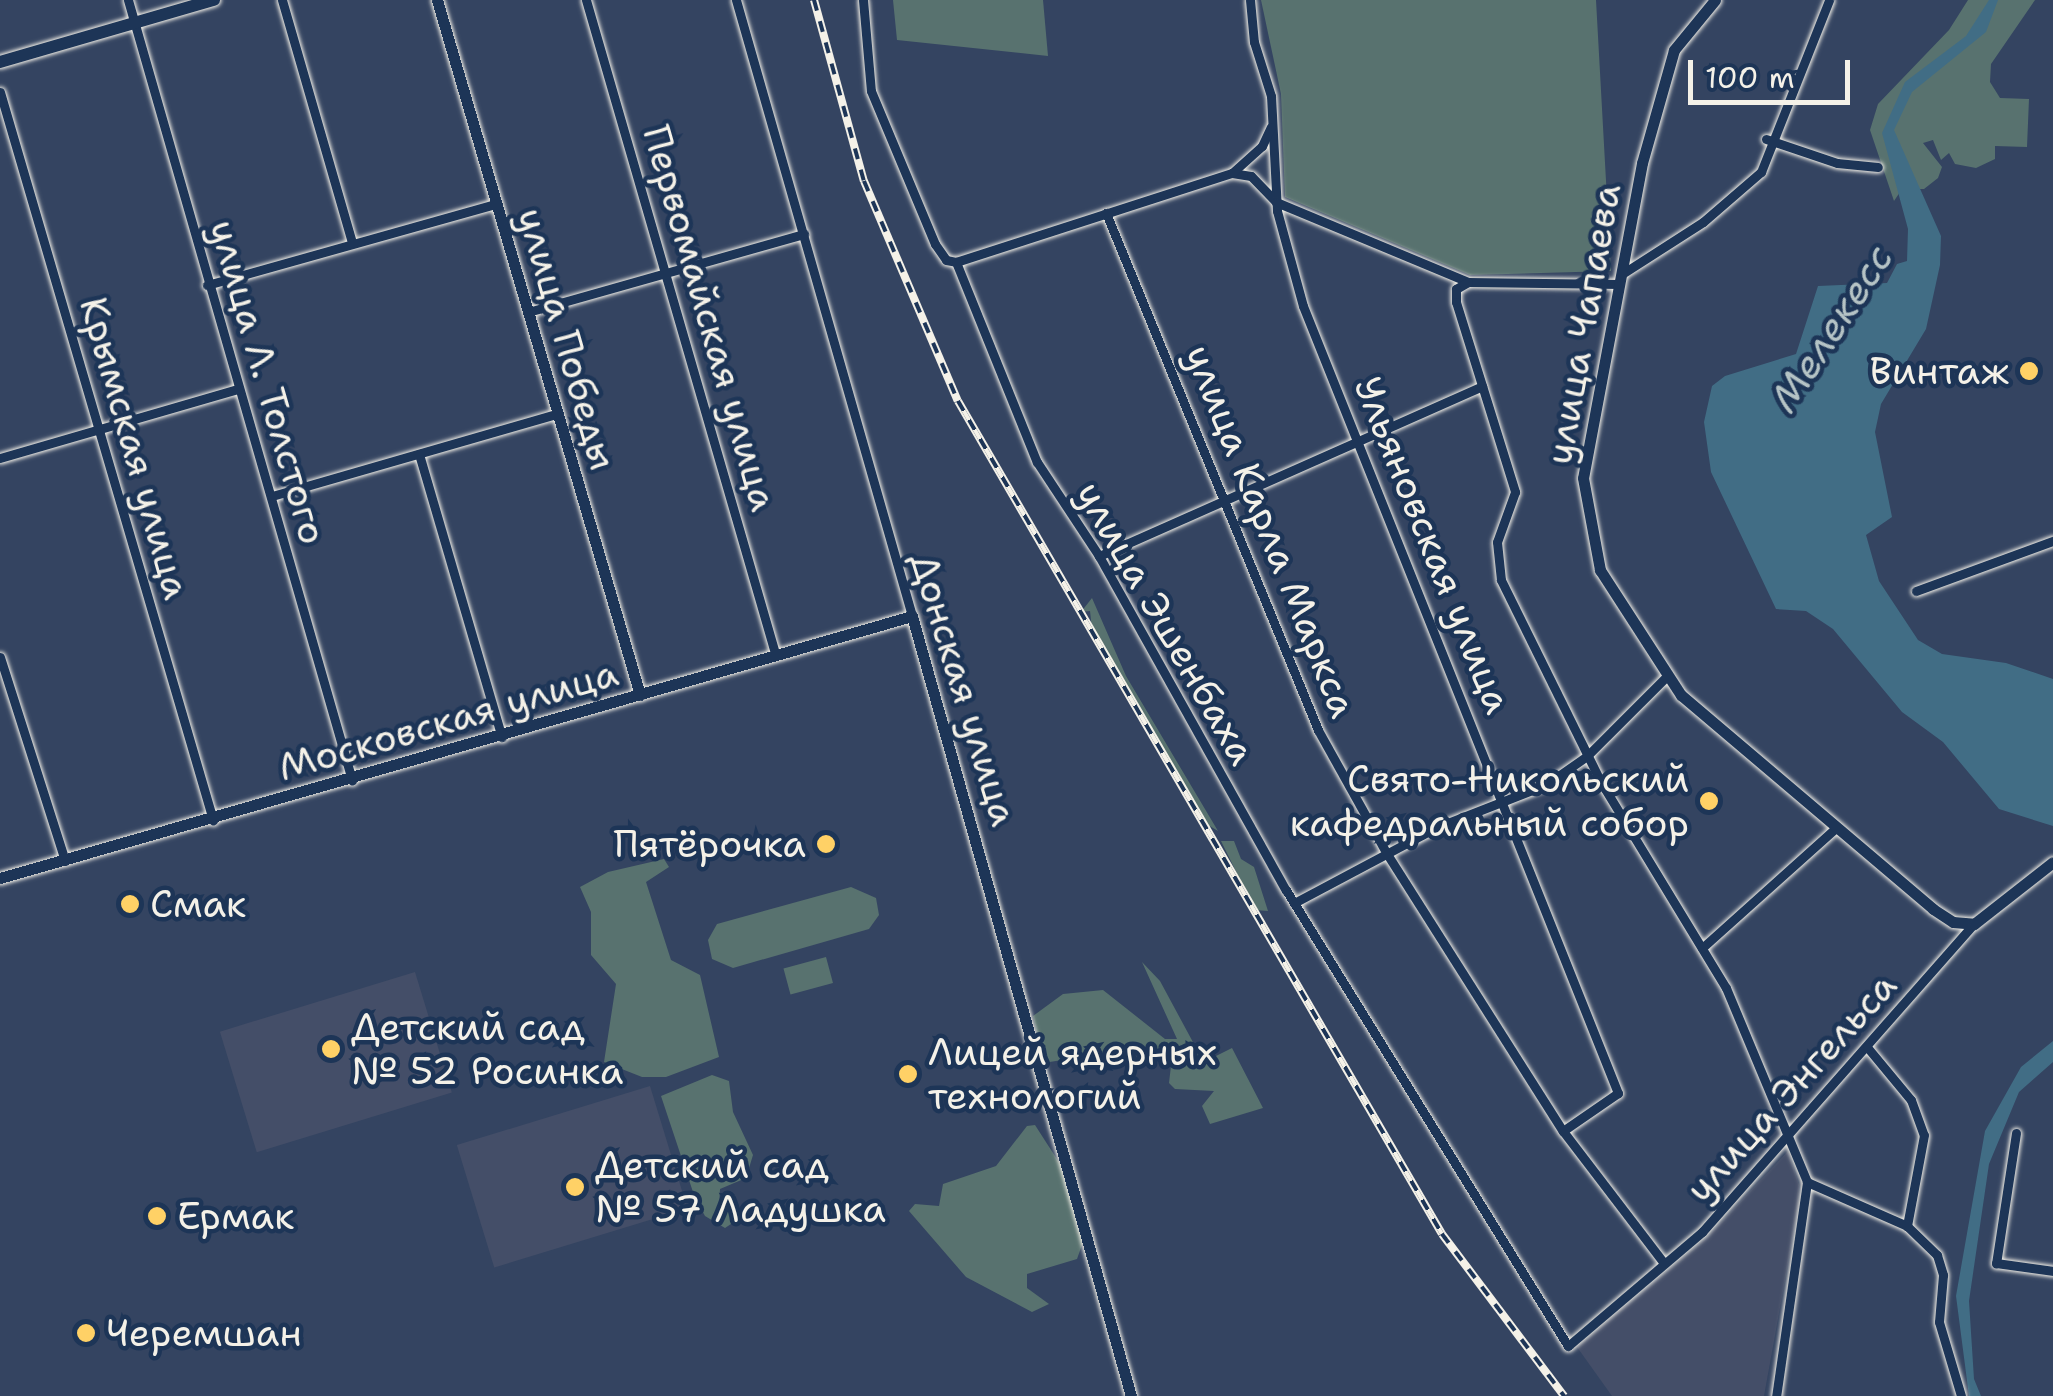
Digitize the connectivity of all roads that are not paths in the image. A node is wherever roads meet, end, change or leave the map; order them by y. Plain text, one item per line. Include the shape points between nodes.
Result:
1 (128, 0) edge
2 (214, 0) edge
3 (282, 0) edge
4 (437, 0) edge
5 (586, 0) edge
6 (736, 0) edge
7 (862, 0) edge
8 (1250, 0) edge
9 (1714, 0) edge
10 (1829, 0) edge
11 (135, 23) junction
12 (0, 62) edge
13 (0, 92) edge
14 (1272, 124) junction
15 (1770, 141) junction
16 (1878, 167) dead end
17 (1232, 172) junction
18 (1276, 202) junction
19 (496, 204) junction
20 (1106, 213) junction
21 (804, 234) junction
22 (352, 243) junction
23 (956, 262) junction
24 (665, 271) junction
25 (1621, 279) junction
26 (1468, 282) junction
27 (207, 285) junction
28 (528, 312) junction
29 (1482, 386) junction
30 (237, 389) junction
31 (558, 414) junction
32 (99, 429) junction
33 (1357, 441) junction
34 (419, 454) junction
35 (0, 458) edge
36 (272, 496) junction
37 (1223, 497) junction
38 (2053, 541) edge
39 (1099, 556) junction
40 (1916, 591) dead end
41 (912, 616) junction
42 (776, 652) junction
43 (0, 658) edge
44 (1666, 678) junction
45 (640, 695) junction
46 (502, 737) junction
47 (1590, 753) junction
48 (352, 780) junction
49 (1503, 802) junction
50 (213, 820) junction
51 (1837, 828) junction
52 (1387, 854) junction
53 (65, 861) junction
54 (2053, 862) edge
55 (0, 878) edge
56 (1294, 904) junction
57 (1974, 924) junction
58 (1702, 948) junction
59 (1867, 1047) junction
60 (1563, 1131) junction
61 (1791, 1134) junction
62 (2016, 1134) dead end
63 (1807, 1182) junction
64 (1907, 1226) junction
65 (1663, 1262) junction
66 (2053, 1271) edge
67 (1568, 1346) joint
68 (1131, 1396) edge
69 (1776, 1396) edge
70 (1961, 1396) edge

1 - 11 street, улица Л. Толстого
2 - 11 main road
3 - 22 street
4 - 19 street, улица Победы
5 - 24 street, Первомайская улица
6 - 21 street, Донская улица
7 - 23 street, улица Эшенбаха via 871,91 935,244
8 - 14 street, Ульяновская улица
9 - 25 street, улица Чапаева via 1674,50 1657,94
10 - 15 street
11 - 12 main road
11 - 27 street, улица Л. Толстого
13 - 32 street, Крымская улица
14 - 17 street via 1262,146
14 - 18 street, Ульяновская улица
15 - 16 street via 1837,163
15 - 25 street via 1760,172
17 - 18 street via 1251,176
17 - 20 street
18 - 26 street
18 - 33 street, Ульяновская улица via 1303,306
19 - 22 street
19 - 28 street, улица Победы
20 - 23 street
20 - 37 street, улица Карла Маркса
21 - 24 street
21 - 41 street, Донская улица
22 - 27 street
23 - 39 street, улица Эшенбаха via 1036,462
24 - 28 street
24 - 42 street, Первомайская улица
25 - 26 street
25 - 44 street, улица Чапаева via 1584,478 1586,518 1600,570
26 - 29 street via 1456,289 1456,302
27 - 30 street, улица Л. Толстого
28 - 31 street, улица Победы
29 - 33 street
29 - 47 street via 1515,492 1497,542 1502,580
30 - 32 street
30 - 36 street, улица Л. Толстого
31 - 34 street
31 - 45 street, улица Победы
32 - 35 street
32 - 50 street, Крымская улица
33 - 37 street
33 - 49 street, Ульяновская улица
34 - 36 street
34 - 46 street
36 - 48 street, улица Л. Толстого
37 - 39 street
37 - 52 street, улица Карла Маркса via 1318,730
38 - 40 street
39 - 56 street, улица Эшенбаха
41 - 42 street, Московская улица
41 - 68 street, Донская улица
42 - 45 street, Московская улица
43 - 53 street
44 - 47 street
44 - 51 street, улица Чапаева
45 - 46 street, Московская улица
46 - 48 street, Московская улица
47 - 49 street via 1547,784
47 - 58 street via 1602,784
48 - 50 street, Московская улица
49 - 52 street
49 - 60 street, Ульяновская улица via 1618,1093
50 - 53 street, Московская улица
51 - 57 street, улица Чапаева via 1933,909
51 - 58 street
52 - 56 street
52 - 60 street, улица Карла Маркса
53 - 55 street, Московская улица
54 - 57 street, улица Энгельса
56 - 67 street, улица Эшенбаха
57 - 59 street, улица Энгельса
58 - 61 street
59 - 61 street, улица Энгельса
59 - 64 street via 1911,1100 1924,1135
60 - 65 street, улица Карла Маркса
61 - 63 street
61 - 65 street, улица Энгельса via 1702,1232
62 - 66 street via 1996,1263
63 - 64 street
63 - 69 street
64 - 70 street via 1937,1255 1943,1275 1939,1322
65 - 67 street, улица Энгельса

